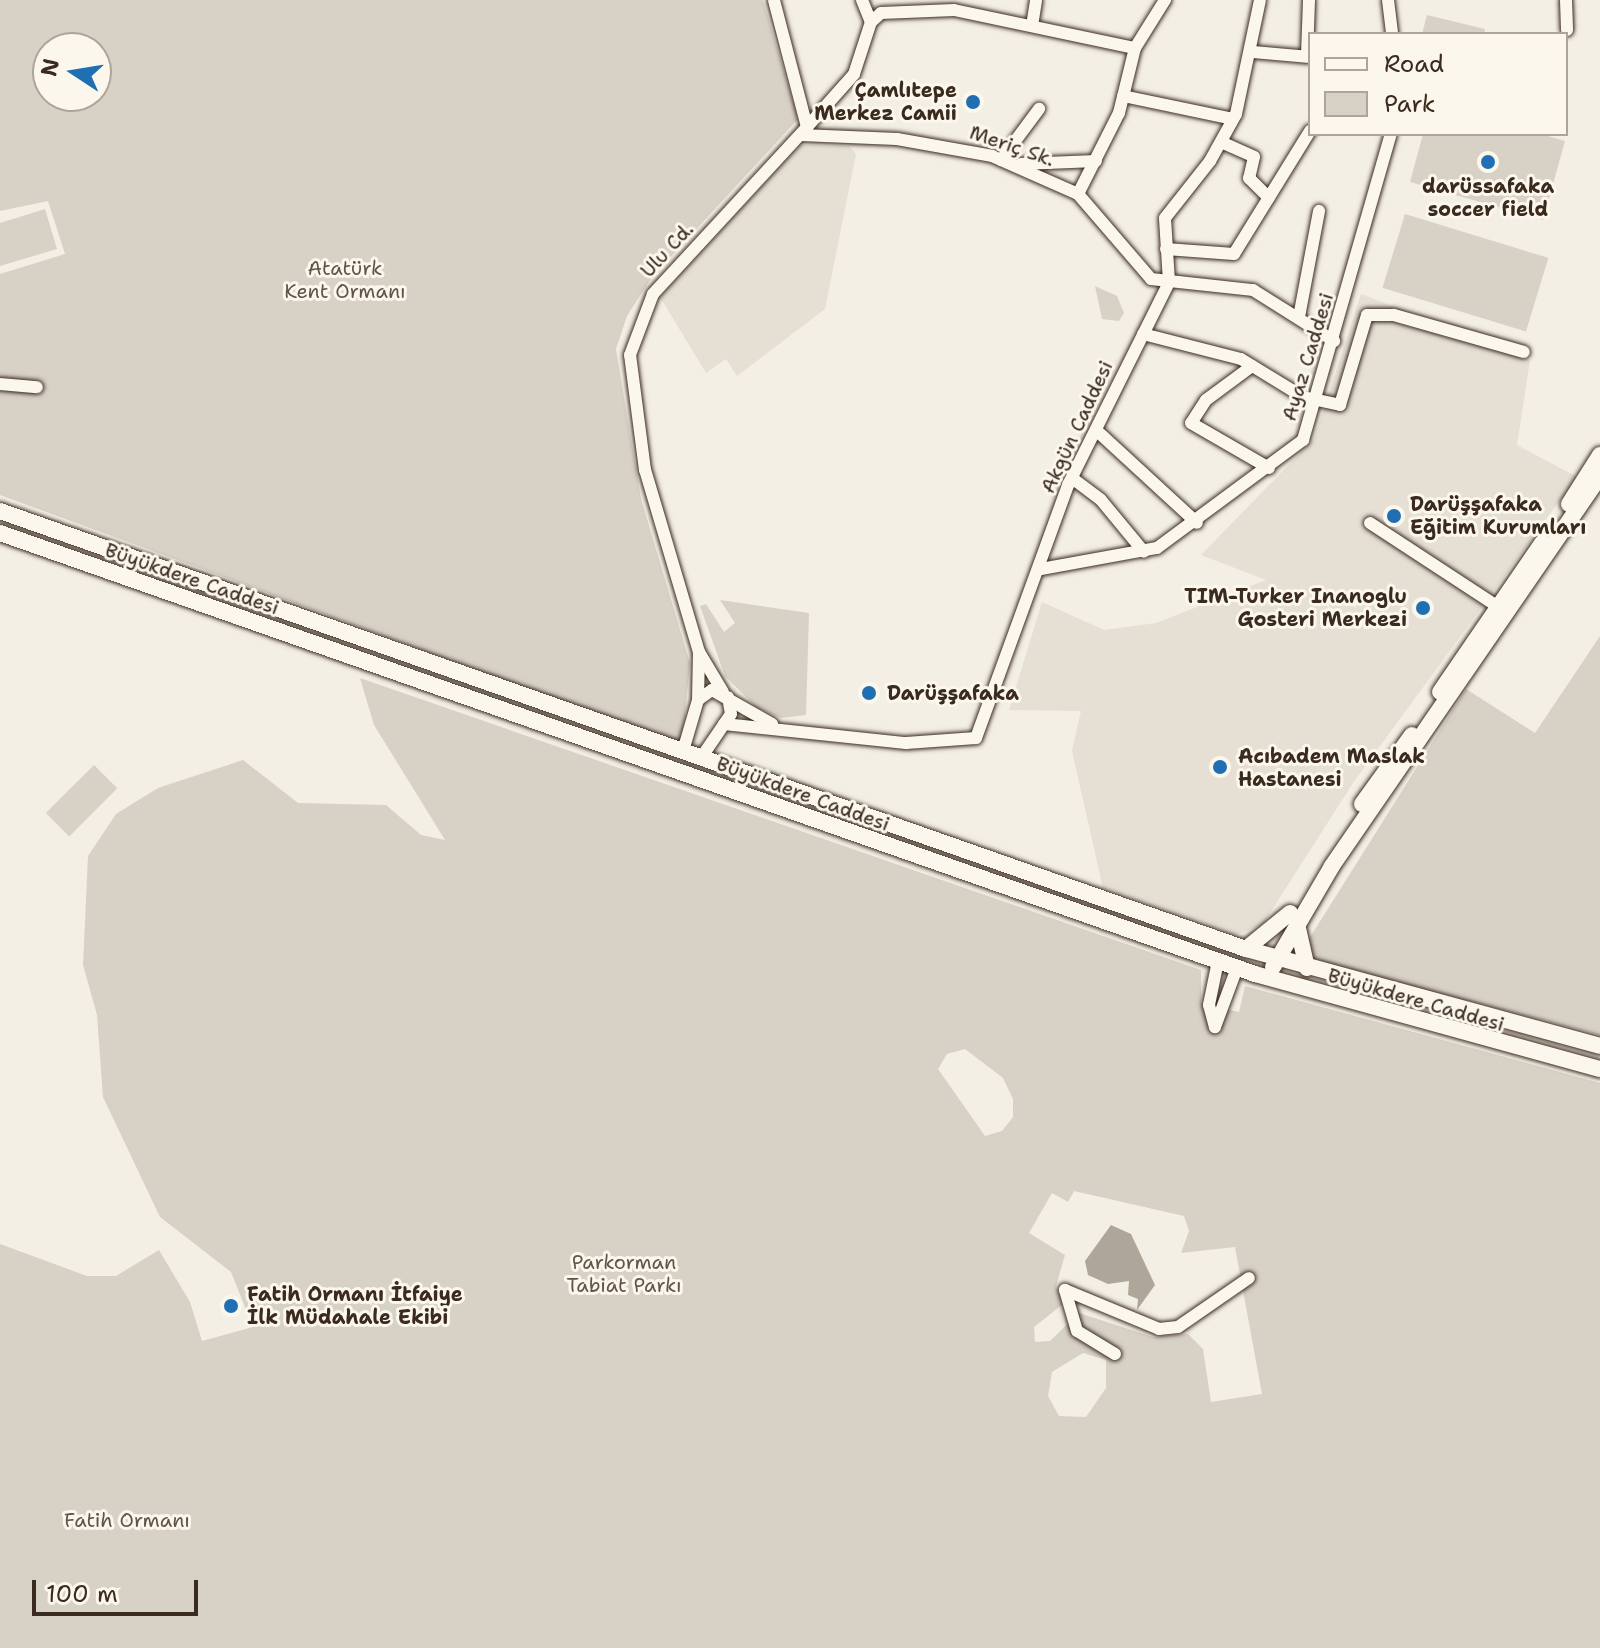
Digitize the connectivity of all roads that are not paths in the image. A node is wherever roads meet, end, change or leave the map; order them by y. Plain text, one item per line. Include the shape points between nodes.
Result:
1 (774, 0) edge
2 (862, 0) edge
3 (1036, 0) edge
4 (1165, 0) edge
5 (1260, 0) edge
6 (1309, 0) edge
7 (1388, 0) edge
8 (1566, 0) edge
9 (950, 5) edge
10 (871, 22) junction
11 (1032, 26) junction
12 (1567, 30) dead end
13 (1308, 32) edge
14 (1392, 32) edge
15 (1135, 48) junction
16 (1253, 52) junction
17 (1308, 56) edge
18 (1123, 96) junction
19 (1039, 109) dead end
20 (1233, 119) junction
21 (804, 131) junction
22 (1308, 134) edge
23 (1390, 136) edge
24 (1221, 142) junction
25 (1096, 161) junction
26 (1006, 162) junction
27 (1078, 194) junction
28 (1269, 198) junction
29 (1319, 211) dead end
30 (1166, 249) junction
31 (1169, 282) junction
32 (1299, 317) junction
33 (1143, 334) junction
34 (1334, 341) junction
35 (1524, 352) dead end
36 (1252, 366) junction
37 (0, 384) edge
38 (37, 387) dead end
39 (1316, 402) junction
40 (1096, 430) junction
41 (1600, 455) edge
42 (1269, 468) junction
43 (1600, 476) edge
44 (1072, 478) junction
45 (0, 511) edge
46 (1197, 523) junction
47 (1370, 523) dead end
48 (0, 533) edge
49 (1144, 552) junction
50 (1041, 569) junction
51 (1497, 606) junction
52 (699, 652) junction
53 (725, 694) junction
54 (697, 703) junction
55 (722, 725) junction
56 (776, 726) junction
57 (680, 747) junction
58 (709, 761) junction
59 (685, 773) junction
60 (1293, 918) junction
61 (1246, 949) junction
62 (1210, 958) junction
63 (1274, 966) junction
64 (1237, 968) junction
65 (1307, 968) junction
66 (1600, 1046) edge
67 (1600, 1069) edge
68 (1249, 1278) dead end
69 (1115, 1354) dead end

1 - 21 street
2 - 10 street
3 - 11 street
4 - 15 street
5 - 16 street
6 - 13 street
7 - 14 street
8 - 12 street
9 - 10 street via 881,13
9 - 11 street
10 - 21 street, Ulu Cd. via 854,74
11 - 15 street
15 - 18 street
16 - 17 street
16 - 20 street
18 - 20 street
18 - 25 street
19 - 26 street
20 - 24 street
21 - 26 street, Meriç Sk. via 897,139
21 - 52 street, Ulu Cd. via 653,294 630,355 645,470
22 - 28 street
23 - 34 street, Ayaz Caddesi
24 - 28 street via 1254,157 1249,178
24 - 30 street via 1165,218
25 - 26 street
25 - 27 street
26 - 27 street, Meriç Sk.
27 - 31 street, Meriç Sk. via 1145,275
28 - 30 street via 1234,254
29 - 32 street
30 - 31 street
31 - 32 street via 1253,290
31 - 33 street, Akgün Caddesi
32 - 34 street
33 - 36 street
33 - 40 street, Akgün Caddesi
34 - 39 street, Ayaz Caddesi
35 - 39 street via 1394,315 1367,315 1340,405
36 - 39 street
36 - 42 street via 1206,400 1191,423
37 - 38 street
39 - 42 street, Ayaz Caddesi via 1303,440
40 - 44 street, Akgün Caddesi
40 - 46 street
41 - 51 main road
42 - 46 street, Ayaz Caddesi
43 - 60 main road
44 - 49 street via 1101,500
44 - 50 street, Akgün Caddesi
45 - 57 main road, Büyükdere Caddesi
46 - 49 street, Ayaz Caddesi
47 - 51 street
48 - 59 main road, Büyükdere Caddesi
49 - 50 street, Ayaz Caddesi
50 - 56 street, Akgün Caddesi via 976,738 906,743
51 - 60 main road
52 - 53 street, Ulu Cd.
52 - 54 street, Ulu Cd.
53 - 54 street via 712,690
53 - 55 street via 732,708
53 - 56 street, Akgün Caddesi
54 - 55 street via 702,722
54 - 57 street, Ulu Cd.
55 - 56 street, Akgün Caddesi
55 - 58 street via 710,743
57 - 58 main road, Büyükdere Caddesi
57 - 59 main road
58 - 59 main road
58 - 61 main road, Büyükdere Caddesi
59 - 62 main road, Büyükdere Caddesi
60 - 61 main road
60 - 63 main road
60 - 65 main road
61 - 63 main road, Büyükdere Caddesi
62 - 63 main road via 1222,954
62 - 64 main road, Büyükdere Caddesi
62 - 64 street via 1209,1005 1215,1027
63 - 64 main road, Büyükdere Caddesi
63 - 65 main road, Büyükdere Caddesi
63 - 67 main road, Büyükdere Caddesi
65 - 66 main road, Büyükdere Caddesi
68 - 69 street via 1178,1327 1159,1329 1065,1290 1077,1331

